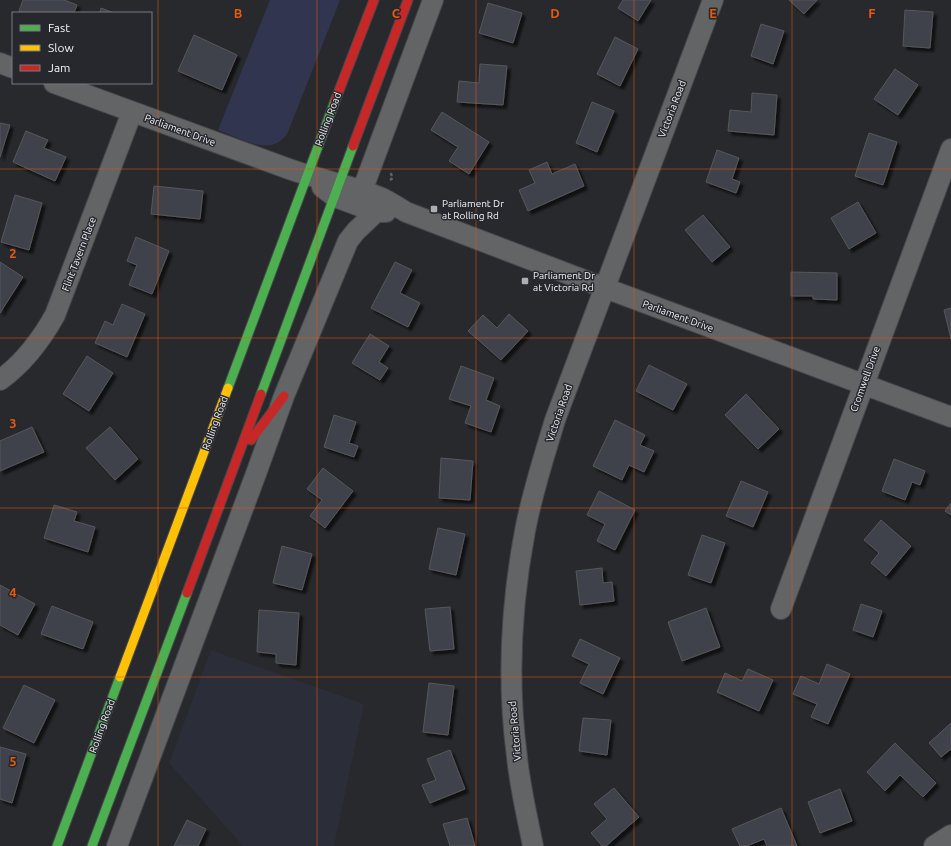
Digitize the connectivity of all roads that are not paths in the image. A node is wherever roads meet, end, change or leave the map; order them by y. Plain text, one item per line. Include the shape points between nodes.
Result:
1 (374, 0) edge
2 (408, 0) edge
3 (433, 0) edge
4 (713, 0) edge
5 (0, 63) edge
6 (12, 68) edge
7 (57, 84) edge
8 (132, 112) junction
9 (951, 149) edge
10 (307, 175) junction
11 (337, 190) junction
12 (362, 191) junction
13 (376, 212) junction
14 (406, 212) junction
15 (605, 288) junction
16 (0, 380) edge
17 (863, 384) junction
18 (284, 396) junction
19 (951, 417) edge
20 (236, 460) junction
21 (781, 609) dead end
22 (951, 835) edge
23 (57, 846) edge
24 (92, 846) edge
25 (117, 846) edge
26 (533, 846) edge
27 (934, 846) edge

1 - 10 main road, Rolling Road
2 - 11 main road
3 - 12 street
4 - 15 street, Victoria Road
5 - 6 street
7 - 8 street, Parliament Drive
8 - 10 street, Parliament Drive
8 - 16 street, Flint Tavern Place via 55,315 30,353
9 - 17 street, Cromwell Drive
10 - 11 street, Parliament Drive
10 - 23 main road, Rolling Road
11 - 12 street, Parliament Drive
11 - 13 street, Parliament Drive
11 - 20 main road
12 - 14 street, Parliament Drive via 382,198
13 - 14 street, Parliament Drive
13 - 18 street via 348,240
14 - 15 street, Parliament Drive
15 - 17 street, Parliament Drive
15 - 26 street, Victoria Road via 555,420 534,489 518,572 513,618 513,707 523,801
17 - 19 street, Parliament Drive
17 - 21 street, Cromwell Drive
18 - 20 main road
18 - 25 street
20 - 24 main road
22 - 27 street

